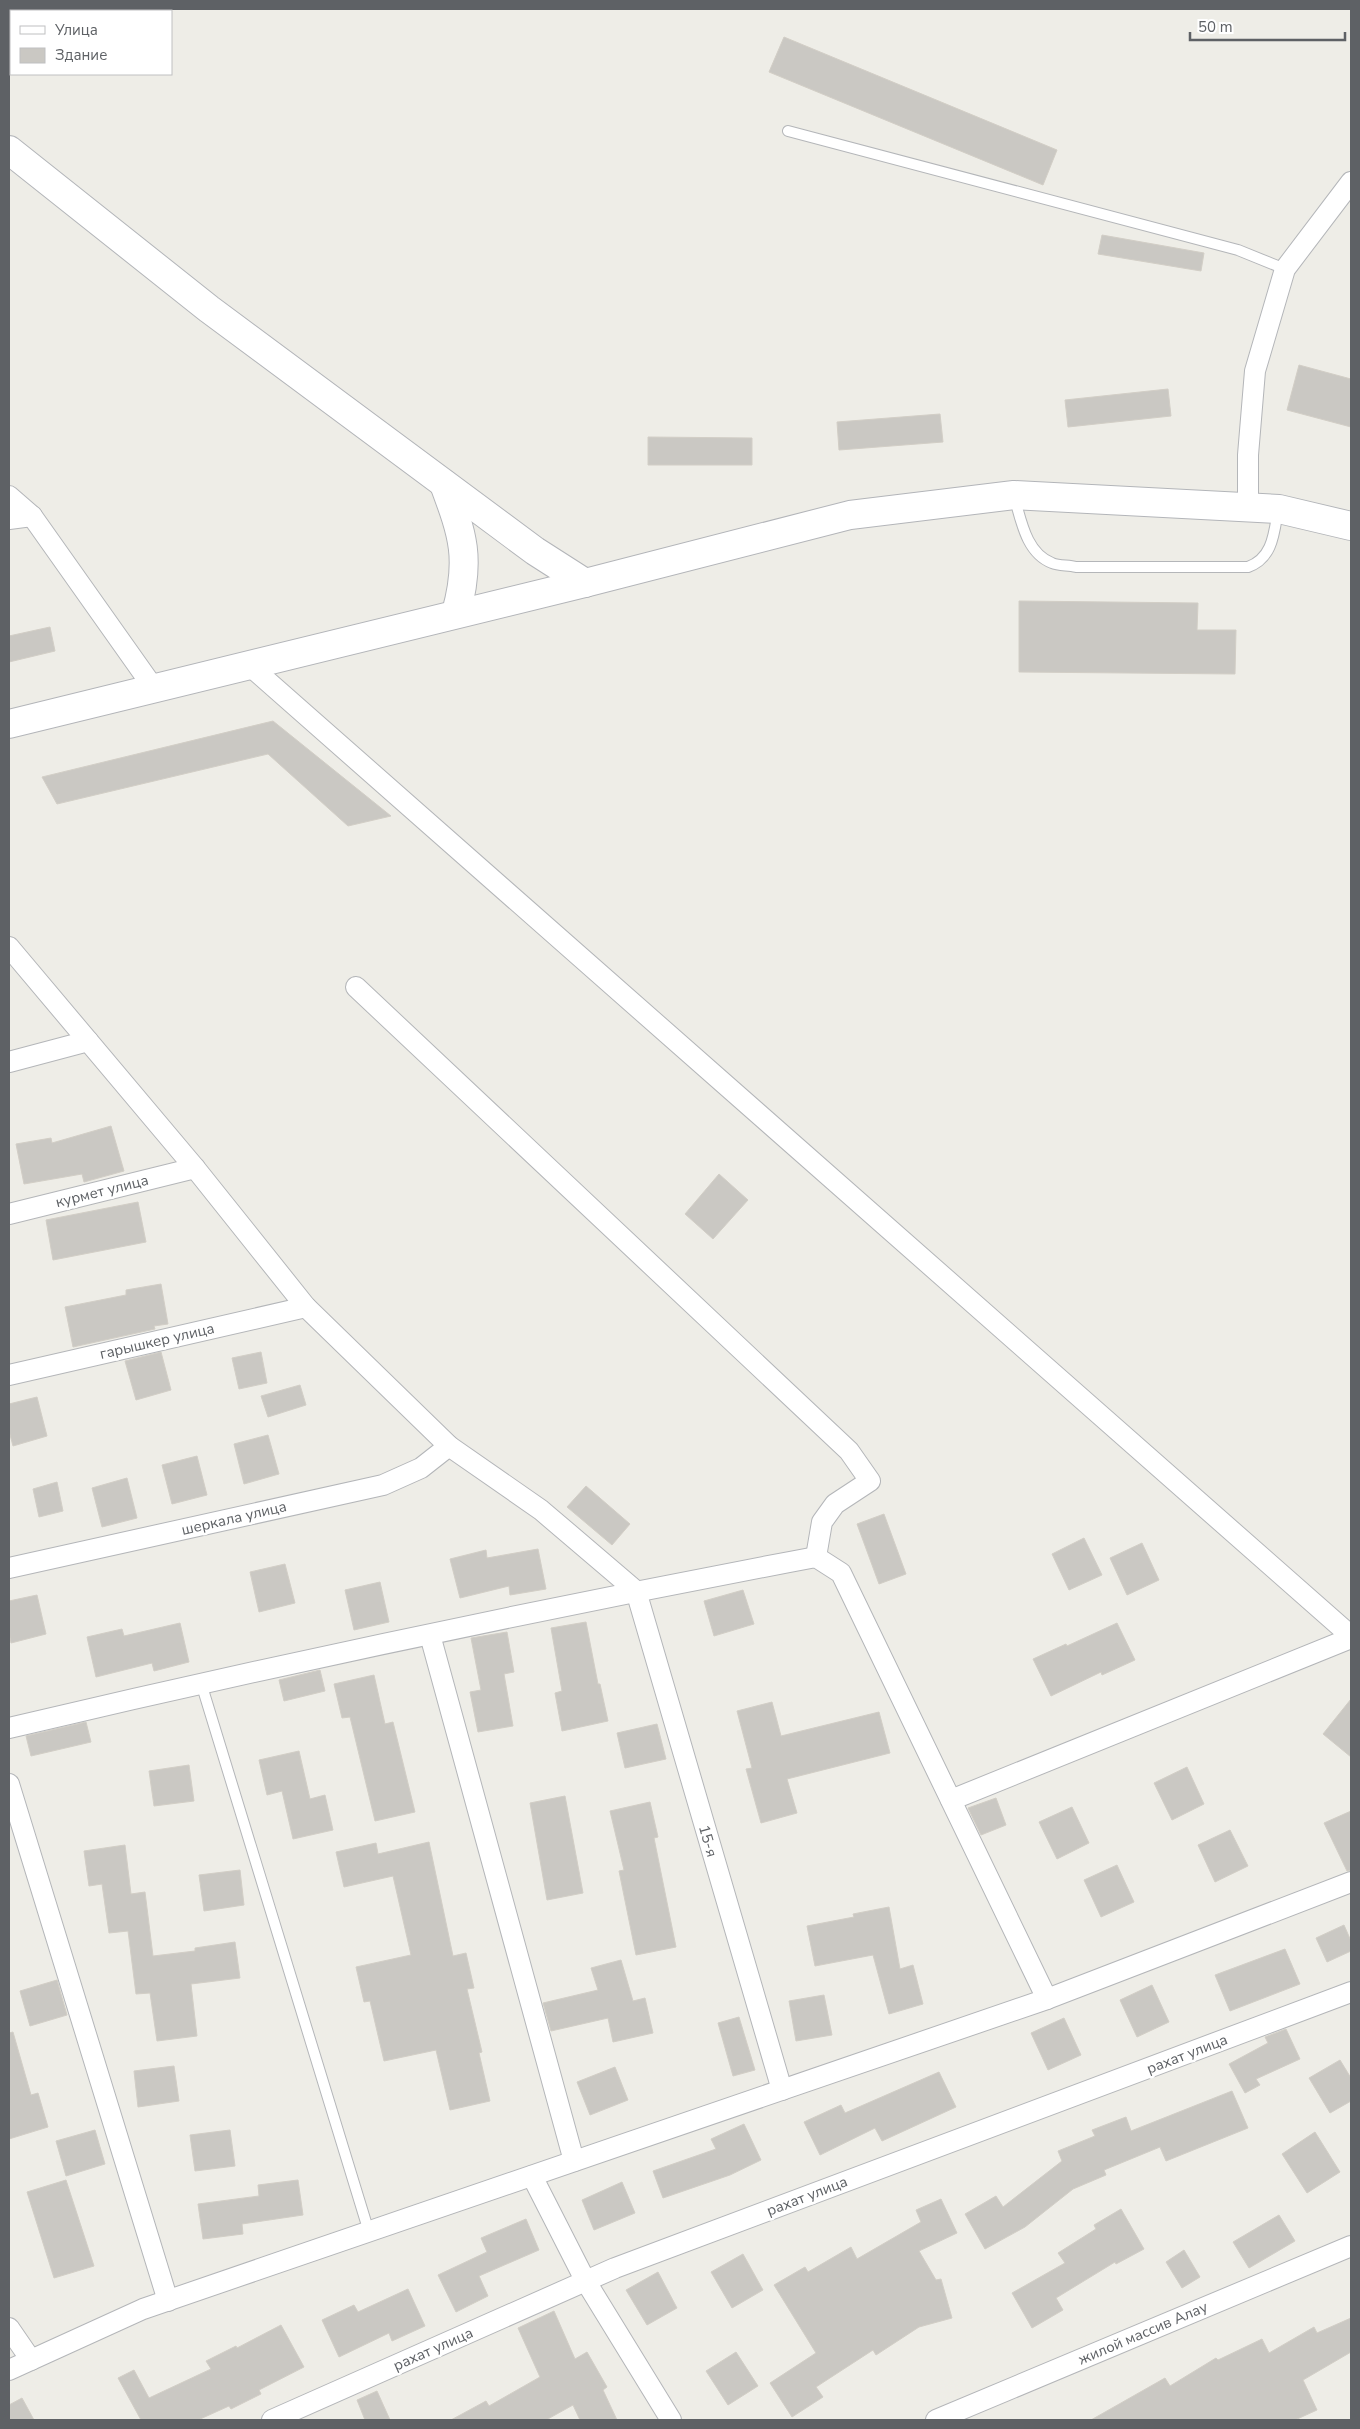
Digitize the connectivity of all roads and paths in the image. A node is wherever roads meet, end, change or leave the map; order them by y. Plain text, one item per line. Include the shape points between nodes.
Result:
1 (788, 131) dead end
2 (9, 150) edge
3 (1351, 182) edge
4 (1285, 270) junction
5 (444, 484) junction
6 (9, 496) edge
7 (1014, 496) junction
8 (1248, 508) junction
9 (1279, 509) junction
10 (32, 516) junction
11 (9, 519) edge
12 (1351, 526) edge
13 (585, 583) junction
14 (456, 614) junction
15 (249, 665) junction
16 (153, 687) junction
17 (9, 724) edge
18 (9, 947) edge
19 (356, 987) dead end
20 (88, 1041) junction
21 (9, 1062) edge
22 (195, 1168) junction
23 (9, 1214) edge
24 (306, 1306) junction
25 (9, 1375) edge
26 (450, 1446) junction
27 (816, 1557) junction
28 (9, 1568) edge
29 (636, 1591) junction
30 (430, 1635) junction
31 (1351, 1637) edge
32 (201, 1683) junction
33 (9, 1728) edge
34 (9, 1784) edge
35 (951, 1800) junction
36 (1351, 1882) edge
37 (1351, 1992) edge
38 (1046, 1999) junction
39 (782, 2090) junction
40 (574, 2162) junction
41 (532, 2176) junction
42 (369, 2232) junction
43 (1351, 2246) edge
44 (585, 2280) junction
45 (168, 2301) junction
46 (9, 2328) edge
47 (31, 2360) junction
48 (9, 2370) edge
49 (272, 2420) edge
50 (671, 2420) edge
51 (936, 2420) edge

1 - 4 lane via 1238,250
2 - 5 main road via 209,309
3 - 4 street
4 - 8 street via 1255,371 1248,455
5 - 13 main road via 535,551
5 - 14 main road via 457,518 466,570
6 - 10 street
7 - 8 main road
7 - 9 lane via 1025,533 1036,553 1052,563 1076,566 1248,567 1267,554
7 - 13 main road via 850,515
8 - 9 main road
9 - 12 main road
10 - 11 street
10 - 16 street
13 - 14 main road
14 - 15 main road
15 - 16 main road
15 - 31 street
16 - 17 main road
18 - 20 street
19 - 27 street via 849,1451 870,1481 835,1504 822,1522
20 - 21 street
20 - 22 street
22 - 23 street, курмет улица
22 - 24 street
24 - 25 street, гарышкер улица
24 - 26 street
26 - 28 street, шеркала улица via 421,1468 383,1485
26 - 29 street via 541,1510
27 - 29 street
27 - 35 street via 841,1573
29 - 30 street
29 - 39 street, 15-я
30 - 32 street
30 - 40 street
31 - 35 street
32 - 33 street
32 - 42 lane
34 - 45 street
35 - 38 street
36 - 38 street
37 - 44 street, рахат улица
38 - 39 street
39 - 40 street
40 - 41 street
41 - 42 street
41 - 44 street
42 - 45 street
43 - 51 street, жилой массив Алау
44 - 49 street, рахат улица
44 - 50 street
45 - 47 street via 143,2309
46 - 47 street
47 - 48 street

